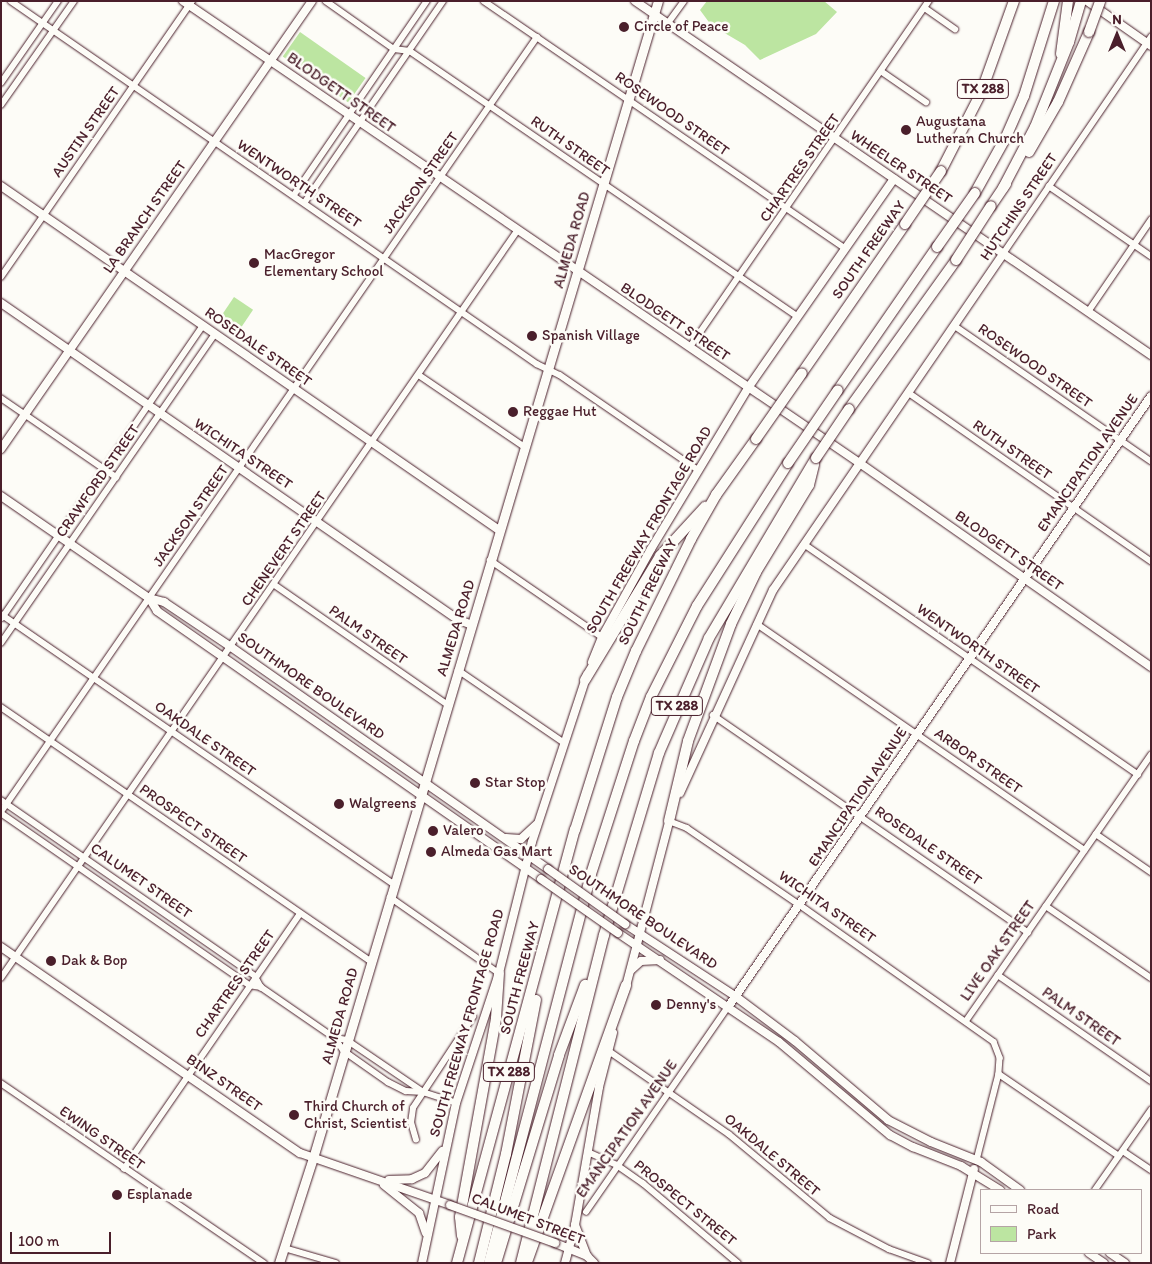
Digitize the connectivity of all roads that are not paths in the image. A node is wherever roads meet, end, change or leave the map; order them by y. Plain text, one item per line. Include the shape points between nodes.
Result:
1 (11, 1) edge
2 (58, 1) edge
3 (74, 1) edge
4 (312, 1) edge
5 (326, 1) edge
6 (427, 1) edge
7 (443, 1) edge
8 (484, 1) edge
9 (635, 1) edge
10 (658, 1) edge
11 (684, 1) edge
12 (929, 1) edge
13 (1014, 1) edge
14 (1068, 1) edge
15 (1081, 1) edge
16 (1086, 1) edge
17 (1100, 1) edge
18 (188, 3) edge
19 (1053, 5) edge
20 (924, 8) junction
21 (654, 14) junction
22 (43, 24) junction
23 (668, 24) junction
24 (955, 29) dead end
25 (53, 31) junction
26 (537, 37) junction
27 (1149, 42) edge
28 (394, 49) junction
29 (410, 51) junction
30 (270, 61) junction
31 (1060, 65) junction
32 (881, 71) junction
33 (1, 82) edge
34 (134, 85) junction
35 (628, 100) junction
36 (926, 102) dead end
37 (1, 105) edge
38 (490, 105) junction
39 (348, 115) junction
40 (360, 123) junction
41 (835, 139) junction
42 (215, 141) junction
43 (440, 178) junction
44 (894, 179) junction
45 (602, 183) junction
46 (1, 186) edge
47 (1050, 186) junction
48 (1003, 188) junction
49 (294, 195) junction
50 (305, 202) junction
51 (787, 209) junction
52 (43, 215) junction
53 (1151, 220) edge
54 (517, 231) junction
55 (1134, 244) junction
56 (845, 248) junction
57 (1003, 254) junction
58 (1151, 256) edge
59 (385, 258) junction
60 (124, 271) junction
61 (578, 272) junction
62 (739, 276) junction
63 (1, 277) edge
64 (1, 303) edge
65 (463, 312) junction
66 (1088, 312) junction
67 (798, 318) junction
68 (203, 325) junction
69 (955, 326) junction
70 (215, 334) junction
71 (690, 347) junction
72 (68, 352) junction
73 (1151, 355) edge
74 (547, 368) junction
75 (419, 374) junction
76 (294, 388) junction
77 (748, 388) junction
78 (909, 393) junction
79 (1151, 396) edge
80 (1, 398) edge
81 (148, 406) junction
82 (160, 414) junction
83 (25, 415) junction
84 (1121, 440) junction
85 (372, 442) junction
86 (525, 447) junction
87 (1, 449) edge
88 (1151, 461) edge
89 (861, 464) junction
90 (239, 468) junction
91 (105, 469) junction
92 (698, 470) junction
93 (116, 477) junction
94 (805, 482) junction
95 (716, 495) junction
96 (1, 496) edge
97 (1074, 508) junction
98 (318, 522) junction
99 (499, 530) junction
100 (59, 537) junction
101 (69, 544) junction
102 (804, 544) junction
103 (490, 560) junction
104 (1151, 561) edge
105 (1024, 579) junction
106 (275, 585) junction
107 (149, 598) junction
108 (2, 616) edge
109 (14, 623) junction
110 (757, 624) junction
111 (472, 625) junction
112 (602, 637) junction
113 (1, 643) edge
114 (231, 647) junction
115 (224, 657) junction
116 (970, 659) junction
117 (1151, 667) edge
118 (458, 670) junction
119 (94, 677) junction
120 (585, 680) junction
121 (448, 705) junction
122 (1, 707) edge
123 (713, 716) junction
124 (172, 732) junction
125 (917, 734) junction
126 (50, 740) junction
127 (365, 740) junction
128 (563, 742) junction
129 (358, 751) junction
130 (1151, 755) edge
131 (1138, 774) junction
132 (423, 781) junction
133 (420, 793) junction
134 (128, 794) junction
135 (4, 802) edge
136 (1, 812) edge
137 (861, 817) junction
138 (539, 821) junction
139 (669, 821) junction
140 (1096, 834) junction
141 (504, 837) junction
142 (1084, 850) junction
143 (528, 856) junction
144 (84, 858) junction
145 (78, 867) junction
146 (525, 867) junction
147 (1151, 872) edge
148 (394, 884) junction
149 (390, 897) junction
150 (556, 901) junction
151 (800, 905) junction
152 (1046, 906) junction
153 (300, 914) junction
154 (1028, 932) junction
155 (641, 934) junction
156 (604, 935) junction
157 (637, 946) junction
158 (1, 947) edge
159 (15, 957) junction
160 (662, 960) junction
161 (370, 962) junction
162 (631, 970) junction
163 (499, 973) junction
164 (998, 975) junction
165 (255, 976) junction
166 (1, 978) edge
167 (1151, 978) edge
168 (249, 985) junction
169 (626, 985) junction
170 (261, 987) junction
171 (735, 996) junction
172 (728, 1007) junction
173 (473, 1016) dead end
174 (966, 1021) junction
175 (335, 1038) junction
176 (347, 1040) junction
177 (344, 1051) junction
178 (608, 1051) junction
179 (999, 1074) junction
180 (188, 1075) junction
181 (1151, 1080) edge
182 (1, 1083) edge
183 (670, 1091) junction
184 (423, 1092) junction
185 (857, 1095) junction
186 (456, 1103) junction
187 (850, 1103) junction
188 (1151, 1110) edge
189 (449, 1135) junction
190 (416, 1140) dead end
191 (588, 1152) junction
192 (1121, 1153) junction
193 (313, 1158) junction
194 (976, 1160) junction
195 (617, 1165) junction
196 (124, 1168) junction
197 (1151, 1170) edge
198 (973, 1172) junction
199 (377, 1179) junction
200 (998, 1189) edge
201 (1019, 1189) edge
202 (1096, 1189) edge
203 (434, 1198) junction
204 (450, 1205) joint
205 (586, 1212) dead end
206 (575, 1225) junction
207 (427, 1237) junction
208 (462, 1244) junction
209 (284, 1248) junction
210 (568, 1248) junction
211 (1090, 1254) edge
212 (1112, 1254) edge
213 (587, 1256) junction
214 (264, 1263) edge
215 (279, 1263) edge
216 (336, 1263) edge
217 (422, 1263) edge
218 (457, 1263) edge
219 (479, 1263) edge
220 (489, 1263) edge
221 (496, 1263) edge
222 (521, 1263) edge
223 (526, 1263) edge
224 (565, 1263) edge
225 (594, 1263) edge
226 (738, 1263) edge
227 (928, 1263) edge
228 (950, 1263) edge
229 (1104, 1263) edge
230 (1125, 1263) edge

1 - 22 street, WENTWORTH STREET
2 - 22 street
3 - 25 street
4 - 30 main road, LA BRANCH STREET
5 - 28 street, RUTH STREET
6 - 28 street
7 - 29 street
8 - 26 street, ROSEWOOD STREET
9 - 21 main road, WHEELER STREET
10 - 21 main road, ALMEDA ROAD
11 - 23 street
12 - 20 street, CHARTRES STREET
13 - 95 highway, SOUTH FREEWAY / TX 288, bridge via 981,93 941,171
14 - 31 highway
15 - 31 highway
16 - 27 main road
17 - 48 highway, bridge via 1046,124
18 - 30 main road, BLODGETT STREET
18 - 34 street, AUSTIN STREET
19 - 220 highway, bridge via 1024,96 1006,138 975,193 788,463 697,606 651,696 591,874
20 - 24 street
20 - 32 street, CHARTRES STREET
21 - 23 main road, WHEELER STREET
21 - 35 main road, ALMEDA ROAD
22 - 25 street, WENTWORTH STREET
22 - 33 street
23 - 41 main road, WHEELER STREET
25 - 34 street, WENTWORTH STREET
25 - 37 street
26 - 35 street, ROSEWOOD STREET
26 - 38 street, JACKSON STREET
27 - 47 street, HUTCHINS STREET
28 - 29 street, RUTH STREET
28 - 39 street
29 - 38 street, RUTH STREET
29 - 40 street
30 - 39 main road, BLODGETT STREET
30 - 42 main road, LA BRANCH STREET
31 - 48 highway via 1036,127
32 - 36 street
32 - 41 street, CHARTRES STREET
34 - 42 street, WENTWORTH STREET
34 - 52 street, AUSTIN STREET
35 - 45 main road, ALMEDA ROAD
35 - 51 street, ROSEWOOD STREET
38 - 43 street, JACKSON STREET
38 - 45 street, RUTH STREET
39 - 40 main road, BLODGETT STREET
39 - 49 street
40 - 43 main road, BLODGETT STREET
40 - 50 street
41 - 44 main road, WHEELER STREET
41 - 51 street, CHARTRES STREET
42 - 49 street, WENTWORTH STREET
42 - 60 main road, LA BRANCH STREET
43 - 54 main road, BLODGETT STREET
43 - 59 street, JACKSON STREET
44 - 56 main road, SOUTH FREEWAY FRONTAGE ROAD
44 - 57 main road, WHEELER STREET
45 - 61 main road, ALMEDA ROAD
45 - 62 street, RUTH STREET
46 - 52 main road, ROSEDALE STREET
47 - 55 street
47 - 57 street, HUTCHINS STREET
48 - 94 highway, TX 288, bridge via 956,260 849,409 816,458
49 - 50 street, WENTWORTH STREET
50 - 59 street, WENTWORTH STREET
51 - 56 street, ROSEWOOD STREET
51 - 62 street, CHARTRES STREET
52 - 60 main road, ROSEDALE STREET
52 - 63 street, AUSTIN STREET
53 - 55 street
54 - 61 main road, BLODGETT STREET
54 - 65 street, CHENEVERT STREET
55 - 58 street
55 - 66 street
56 - 67 main road, SOUTH FREEWAY FRONTAGE ROAD
57 - 66 main road, WHEELER STREET
57 - 69 main road, HUTCHINS STREET
59 - 65 street, WENTWORTH STREET
59 - 76 street, JACKSON STREET
60 - 68 main road, ROSEDALE STREET
60 - 72 main road, LA BRANCH STREET
61 - 71 main road, BLODGETT STREET
61 - 74 main road, ALMEDA ROAD
62 - 67 street, RUTH STREET
62 - 71 street, CHARTRES STREET
64 - 72 main road, WICHITA STREET
65 - 74 street, WENTWORTH STREET
65 - 75 street, CHENEVERT STREET
66 - 73 main road, WHEELER STREET
67 - 77 main road, SOUTH FREEWAY FRONTAGE ROAD
68 - 70 main road, ROSEDALE STREET
68 - 81 street, CRAWFORD STREET
69 - 78 main road, HUTCHINS STREET
69 - 84 street, ROSEWOOD STREET
70 - 76 main road, ROSEDALE STREET
70 - 82 street, CRAWFORD STREET
71 - 77 main road, BLODGETT STREET
72 - 81 main road, WICHITA STREET
72 - 83 main road, LA BRANCH STREET
74 - 86 main road, ALMEDA ROAD
74 - 92 street, WENTWORTH STREET
75 - 85 street, CHENEVERT STREET
75 - 86 street
76 - 85 main road, ROSEDALE STREET
76 - 90 street, JACKSON STREET
77 - 89 main road, BLODGETT STREET
77 - 92 main road, SOUTH FREEWAY FRONTAGE ROAD
78 - 89 main road
78 - 97 street, RUTH STREET
79 - 84 main road, EMANCIPATION AVENUE
80 - 83 street
81 - 82 main road, WICHITA STREET
81 - 91 street, CRAWFORD STREET
82 - 90 main road, WICHITA STREET
82 - 93 street, CRAWFORD STREET
83 - 87 main road, LA BRANCH STREET
83 - 91 street
84 - 88 street, ROSEWOOD STREET
84 - 97 main road, EMANCIPATION AVENUE
85 - 98 street, CHENEVERT STREET
85 - 99 main road, ROSEDALE STREET
86 - 99 main road, ALMEDA ROAD
89 - 102 main road
89 - 105 main road, BLODGETT STREET
90 - 98 main road, WICHITA STREET
90 - 107 street, JACKSON STREET
91 - 93 street
91 - 100 street, CRAWFORD STREET
92 - 112 main road, SOUTH FREEWAY FRONTAGE ROAD
93 - 101 street, CRAWFORD STREET
94 - 139 highway via 730,624 688,741
94 - 156 highway, TX 288 via 708,638 682,693 637,818
95 - 120 highway via 660,556
95 - 150 highway, SOUTH FREEWAY / TX 288 via 650,620 617,696
96 - 100 main road, SOUTHMORE BOULEVARD
97 - 104 street, RUTH STREET
97 - 105 main road, EMANCIPATION AVENUE
98 - 106 street, CHENEVERT STREET
98 - 111 main road, WICHITA STREET via 457,619
99 - 103 main road, ALMEDA ROAD
100 - 101 main road, SOUTHMORE BOULEVARD
100 - 108 street, CRAWFORD STREET
101 - 107 main road, SOUTHMORE BOULEVARD
101 - 109 street, CRAWFORD STREET
102 - 110 main road via 773,590
102 - 116 street, WENTWORTH STREET
103 - 111 main road, ALMEDA ROAD
103 - 112 street
105 - 116 main road, EMANCIPATION AVENUE
105 - 117 main road, BLODGETT STREET
106 - 114 street, CHENEVERT STREET
106 - 121 street, PALM STREET
107 - 114 main road, SOUTHMORE BOULEVARD via 164,602
107 - 115 main road, SOUTHMORE BOULEVARD via 157,611
107 - 119 street, JACKSON STREET
108 - 109 street, OAKDALE STREET
109 - 113 street, CRAWFORD STREET
109 - 119 street, OAKDALE STREET
110 - 123 main road
110 - 125 street, ARBOR STREET
111 - 118 main road, ALMEDA ROAD
112 - 120 main road, SOUTH FREEWAY FRONTAGE ROAD
114 - 115 street, CHENEVERT STREET
114 - 127 main road, SOUTHMORE BOULEVARD
115 - 124 street, CHENEVERT STREET
115 - 129 main road, SOUTHMORE BOULEVARD
116 - 125 main road, EMANCIPATION AVENUE
116 - 131 street, WENTWORTH STREET
118 - 121 main road, ALMEDA ROAD
118 - 128 street
119 - 124 street, OAKDALE STREET
119 - 126 street, JACKSON STREET
120 - 128 main road, SOUTH FREEWAY FRONTAGE ROAD
121 - 132 main road, ALMEDA ROAD
122 - 126 street, PROSPECT STREET
123 - 137 street, ROSEDALE STREET
123 - 139 main road
124 - 134 street, CHENEVERT STREET
124 - 148 street, OAKDALE STREET
125 - 137 main road, EMANCIPATION AVENUE
125 - 142 street, ARBOR STREET
126 - 134 street, PROSPECT STREET
126 - 135 street, JACKSON STREET
127 - 129 main road
127 - 132 main road, SOUTHMORE BOULEVARD
128 - 138 main road, SOUTH FREEWAY FRONTAGE ROAD
129 - 133 main road, SOUTHMORE BOULEVARD
130 - 131 street, LIVE OAK STREET
131 - 140 street, LIVE OAK STREET
132 - 133 main road, ALMEDA ROAD
132 - 141 main road, SOUTHMORE BOULEVARD
133 - 146 main road, SOUTHMORE BOULEVARD
133 - 148 main road, ALMEDA ROAD
134 - 144 street, CHENEVERT STREET
134 - 153 street, PROSPECT STREET
135 - 136 street, JACKSON STREET
135 - 144 street, CALUMET STREET
136 - 145 street, CALUMET STREET
137 - 151 main road, EMANCIPATION AVENUE
137 - 154 street, ROSEDALE STREET
138 - 141 main road via 521,839
138 - 143 main road, SOUTH FREEWAY FRONTAGE ROAD
139 - 151 street, WICHITA STREET via 687,828
139 - 155 main road
140 - 142 street, LIVE OAK STREET
140 - 147 street
141 - 143 main road, SOUTHMORE BOULEVARD
142 - 152 street, LIVE OAK STREET
143 - 146 main road, SOUTH FREEWAY FRONTAGE ROAD
143 - 155 main road, SOUTHMORE BOULEVARD, bridge
144 - 145 street, CHENEVERT STREET
144 - 165 street, CALUMET STREET
145 - 159 street, CHENEVERT STREET
145 - 168 street, CALUMET STREET
146 - 157 main road, SOUTHMORE BOULEVARD, bridge
146 - 163 main road, SOUTH FREEWAY FRONTAGE ROAD
148 - 149 main road, ALMEDA ROAD
149 - 161 main road, ALMEDA ROAD
149 - 163 street
150 - 208 highway, SOUTH FREEWAY / TX 288
150 - 219 highway via 506,1154
151 - 171 main road, EMANCIPATION AVENUE
151 - 174 street, WICHITA STREET
152 - 154 street, LIVE OAK STREET
152 - 167 street
153 - 161 street, PROSPECT STREET
153 - 165 street, CHARTRES STREET
154 - 164 street, LIVE OAK STREET
155 - 157 main road
155 - 171 main road, SOUTHMORE BOULEVARD
156 - 221 highway via 559,1055
156 - 222 highway, TX 288
157 - 160 main road, SOUTHMORE BOULEVARD
157 - 162 main road
158 - 159 main road, BINZ STREET
159 - 166 street, CHENEVERT STREET
159 - 180 main road, BINZ STREET
160 - 162 main road via 641,961
160 - 172 main road, SOUTHMORE BOULEVARD
161 - 176 main road, ALMEDA ROAD
162 - 169 main road
163 - 186 main road, SOUTH FREEWAY FRONTAGE ROAD
163 - 208 highway via 496,1018 460,1216
164 - 174 street, LIVE OAK STREET
164 - 181 street, PALM STREET
165 - 168 street, CHARTRES STREET
165 - 170 street, CALUMET STREET
168 - 170 street, CALUMET STREET
168 - 180 street, CHARTRES STREET
169 - 178 main road
169 - 223 highway
170 - 175 street, CALUMET STREET
171 - 172 main road, EMANCIPATION AVENUE
171 - 185 main road, SOUTHMORE BOULEVARD via 818,1058
172 - 183 street, EMANCIPATION AVENUE
172 - 187 main road, SOUTHMORE BOULEVARD via 779,1042
173 - 184 street
174 - 179 street, LIVE OAK STREET via 994,1042 1000,1058
175 - 176 street, CALUMET STREET
175 - 177 street, CALUMET STREET
176 - 177 main road, ALMEDA ROAD
176 - 184 street
177 - 184 street via 388,1082 406,1091
177 - 193 main road, ALMEDA ROAD
178 - 183 street, OAKDALE STREET
178 - 191 main road
179 - 192 street
179 - 194 street, LIVE OAK STREET
180 - 193 main road, BINZ STREET via 300,1153
180 - 196 street, CHARTRES STREET
182 - 196 street, EWING STREET
183 - 195 street, EMANCIPATION AVENUE
183 - 227 street, OAKDALE STREET via 729,1134 830,1218 881,1245
184 - 186 street
184 - 190 street via 411,1115
185 - 187 main road
185 - 194 main road, SOUTHMORE BOULEVARD via 908,1132
186 - 189 main road, SOUTH FREEWAY FRONTAGE ROAD
187 - 198 main road, SOUTHMORE BOULEVARD via 872,1123 913,1147
188 - 192 street
189 - 199 main road via 438,1158 425,1173 412,1179
189 - 203 main road, SOUTH FREEWAY FRONTAGE ROAD
191 - 195 street, PROSPECT STREET
191 - 206 main road
192 - 197 street
192 - 202 street
193 - 199 main road, BINZ STREET
193 - 209 main road, ALMEDA ROAD
194 - 198 main road, LIVE OAK STREET
194 - 201 main road, SOUTHMORE BOULEVARD
195 - 205 street, EMANCIPATION AVENUE
195 - 226 street, PROSPECT STREET via 664,1198
196 - 214 street, EWING STREET
198 - 200 main road, SOUTHMORE BOULEVARD
198 - 228 main road, LIVE OAK STREET
199 - 203 main road, BINZ STREET
199 - 207 main road via 415,1208
203 - 204 main road, BINZ STREET
203 - 207 main road, SOUTH FREEWAY FRONTAGE ROAD
204 - 210 main road, CALUMET STREET, bridge
206 - 210 main road
206 - 213 main road
207 - 217 main road, SOUTH FREEWAY FRONTAGE ROAD
208 - 218 highway, SOUTH FREEWAY / TX 288
209 - 215 main road, ALMEDA ROAD
209 - 216 street
210 - 213 main road, CALUMET STREET
210 - 224 main road
211 - 229 main road
212 - 230 main road
213 - 225 main road, CALUMET STREET

